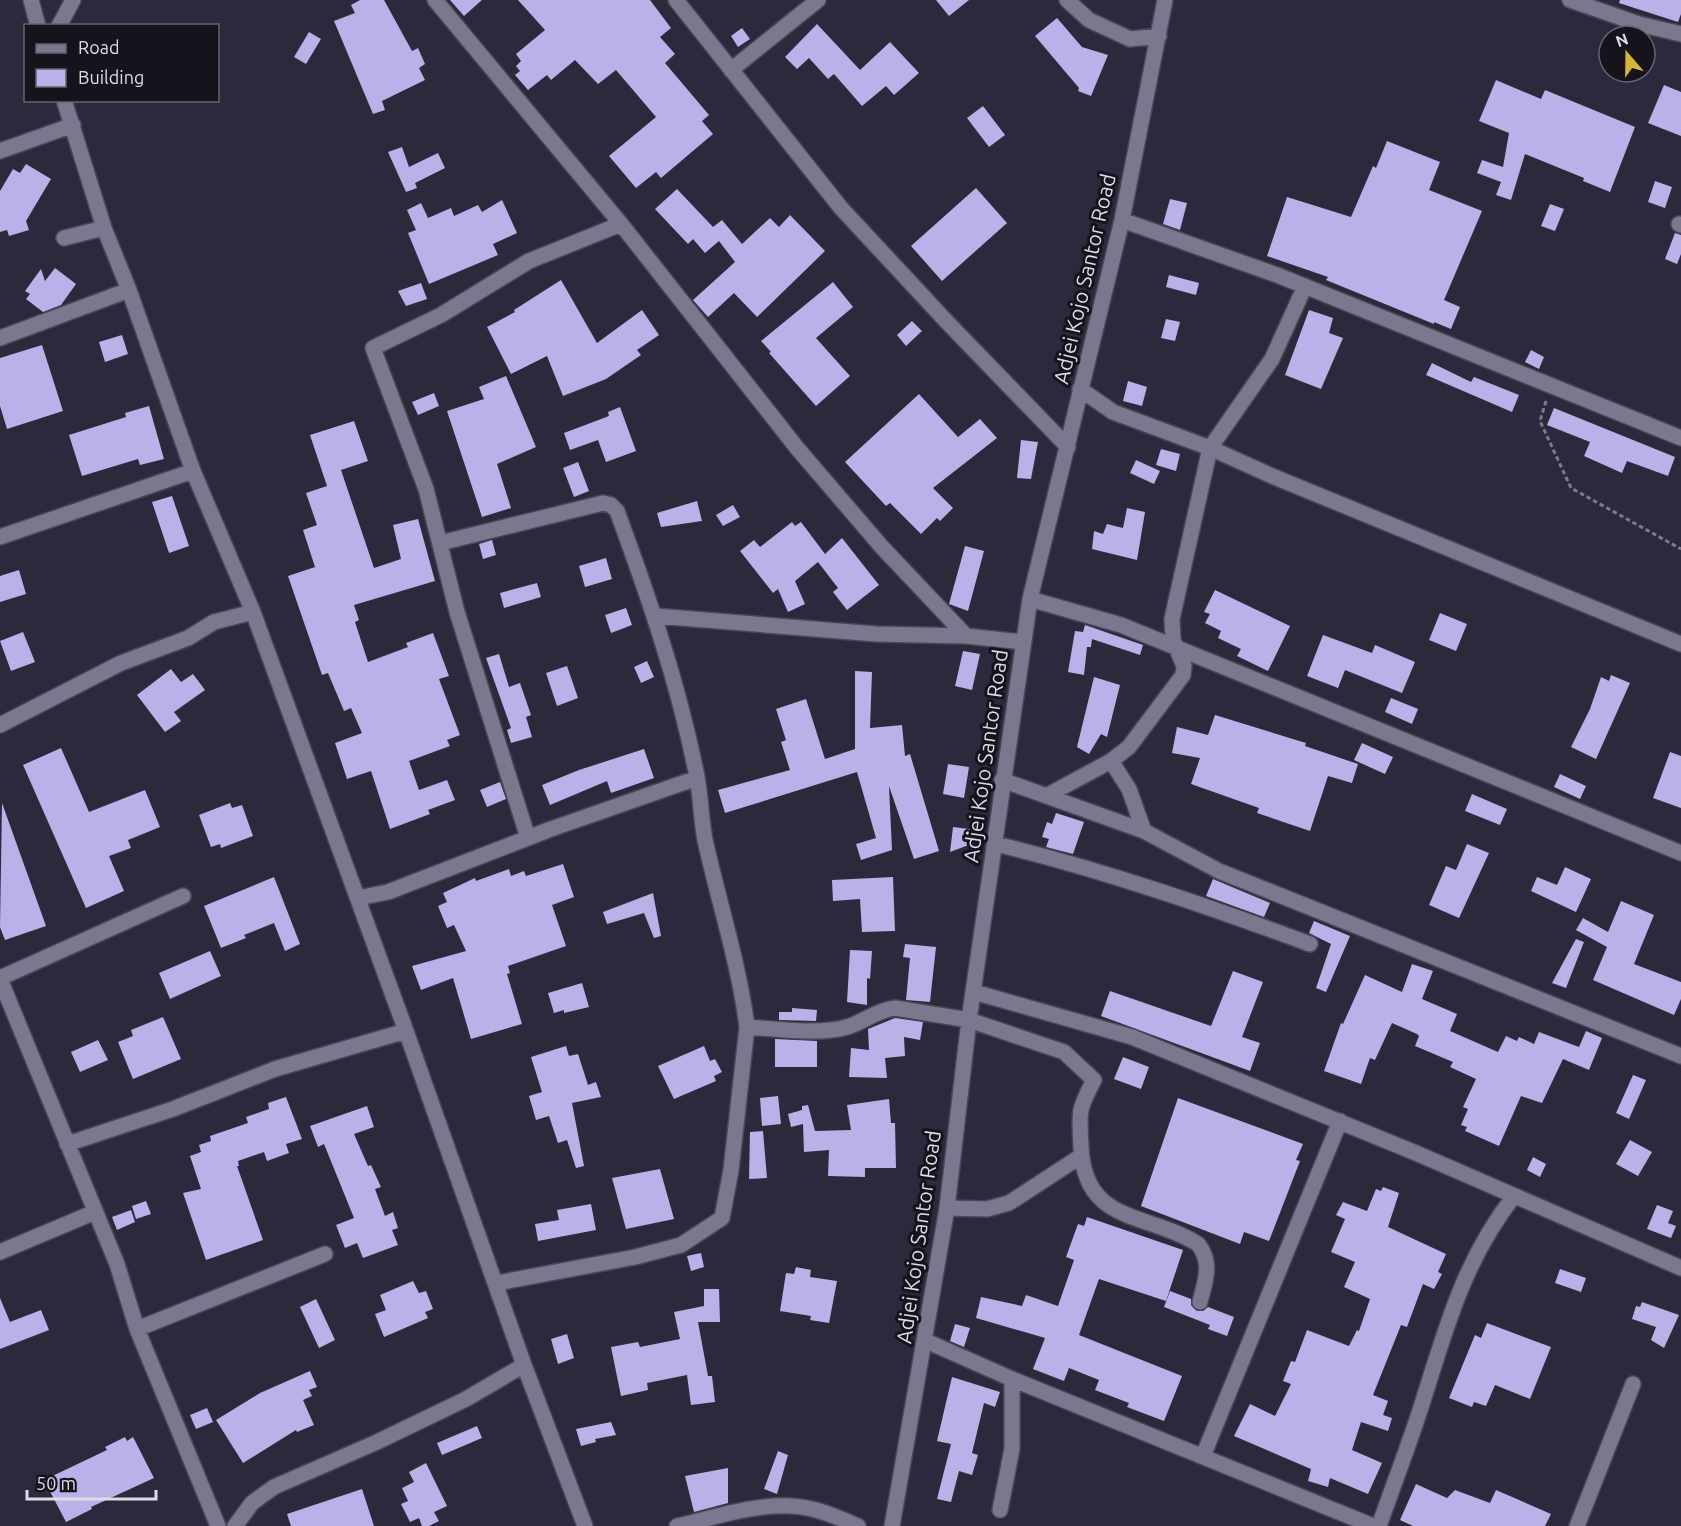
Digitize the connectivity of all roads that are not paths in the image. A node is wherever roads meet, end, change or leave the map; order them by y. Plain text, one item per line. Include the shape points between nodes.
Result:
1 (30, 0) edge
2 (73, 0) edge
3 (435, 0) edge
4 (676, 0) edge
5 (818, 0) edge
6 (1067, 0) edge
7 (1165, 0) edge
8 (1570, 0) edge
9 (37, 24) edge
10 (60, 24) edge
11 (1681, 34) edge
12 (1159, 36) junction
13 (731, 70) junction
14 (65, 102) edge
15 (73, 125) junction
16 (0, 150) edge
17 (1122, 220) junction
18 (621, 224) junction
19 (104, 228) junction
20 (64, 238) dead end
21 (1305, 286) junction
22 (129, 290) junction
23 (0, 338) edge
24 (1080, 388) junction
25 (1681, 438) edge
26 (1068, 447) junction
27 (1210, 448) junction
28 (193, 471) junction
29 (0, 537) edge
30 (440, 543) junction
31 (1030, 599) junction
32 (253, 612) junction
33 (656, 616) junction
34 (966, 636) junction
35 (1023, 642) junction
36 (1681, 644) edge
37 (1177, 647) junction
38 (0, 725) edge
39 (1111, 761) junction
40 (697, 778) junction
41 (1002, 780) junction
42 (1048, 795) junction
43 (1144, 831) junction
44 (528, 838) junction
45 (996, 844) junction
46 (1681, 853) edge
47 (183, 896) dead end
48 (358, 898) junction
49 (1310, 944) dead end
50 (0, 979) edge
51 (974, 992) junction
52 (969, 1020) junction
53 (747, 1027) junction
54 (406, 1031) junction
55 (1681, 1056) edge
56 (1340, 1121) junction
57 (67, 1144) junction
58 (1081, 1156) junction
59 (1514, 1196) junction
60 (947, 1208) junction
61 (95, 1212) junction
62 (0, 1252) edge
63 (325, 1254) dead end
64 (1681, 1268) edge
65 (497, 1283) junction
66 (1200, 1302) dead end
67 (137, 1329) junction
68 (926, 1341) junction
69 (524, 1365) junction
70 (1012, 1379) junction
71 (1633, 1384) dead end
72 (1203, 1456) junction
73 (1000, 1510) dead end
74 (218, 1526) edge
75 (235, 1526) edge
76 (585, 1526) edge
77 (677, 1526) edge
78 (858, 1526) edge
79 (892, 1526) edge
80 (1372, 1526) edge
81 (1379, 1526) edge
82 (1577, 1526) edge

1 - 9 street
2 - 10 street
3 - 18 street
4 - 13 street
5 - 13 street
6 - 12 street via 1089,20 1131,39
7 - 12 street, Adjei Kojo Santor Road
8 - 11 street
12 - 17 street, Adjei Kojo Santor Road
13 - 26 street via 842,208
14 - 15 street
15 - 16 street
15 - 19 street
17 - 21 street
17 - 24 street, Adjei Kojo Santor Road
18 - 30 street via 529,261 441,315 373,348 426,489
18 - 34 street via 797,448 881,546
19 - 20 street
19 - 22 street
21 - 25 street
21 - 27 street via 1272,359
22 - 23 street
22 - 28 street
24 - 26 street, Adjei Kojo Santor Road
24 - 27 street via 1113,412
26 - 31 street, Adjei Kojo Santor Road
27 - 36 street
27 - 37 street via 1172,619
28 - 29 street
28 - 32 street
30 - 33 street via 603,503 611,505 617,511
30 - 44 street via 457,612
31 - 35 street, Adjei Kojo Santor Road
31 - 37 street via 1121,624
32 - 38 street via 213,622 188,638 121,663
32 - 48 street
33 - 34 street via 876,634
33 - 40 street
34 - 35 street
35 - 41 street, Adjei Kojo Santor Road
37 - 39 street via 1183,675 1129,747
37 - 46 street
39 - 42 street
39 - 43 street via 1130,789
40 - 44 street
40 - 53 street via 705,838 729,932
41 - 42 street
41 - 45 street, Adjei Kojo Santor Road
42 - 43 street
43 - 55 street via 1219,871
44 - 48 street via 388,892
45 - 49 street via 1172,894
45 - 51 street, Adjei Kojo Santor Road
47 - 50 street
48 - 54 street
50 - 57 street
51 - 52 street, Adjei Kojo Santor Road
51 - 56 street via 1132,1037
52 - 53 street via 895,1008 840,1028
52 - 58 street via 1064,1052 1094,1080 1079,1108
52 - 60 street, Adjei Kojo Santor Road
53 - 65 street via 722,1218 681,1245
54 - 57 street via 275,1069 173,1109
54 - 65 street
56 - 59 street
56 - 72 street
57 - 61 street
58 - 60 street via 1009,1203 987,1209
58 - 66 street via 1091,1188 1110,1209 1191,1240 1204,1251 1208,1270
59 - 64 street
59 - 81 street via 1475,1254 1439,1345
60 - 68 street, Adjei Kojo Santor Road
61 - 62 street
61 - 67 street via 117,1264
63 - 67 street
65 - 69 street
67 - 74 street
68 - 70 street
68 - 79 street, Adjei Kojo Santor Road
69 - 75 street via 397,1433 274,1487 252,1503
69 - 76 street
70 - 72 street
70 - 73 street via 1012,1449
71 - 82 street
72 - 80 street
77 - 78 street via 753,1509 791,1506 826,1513

